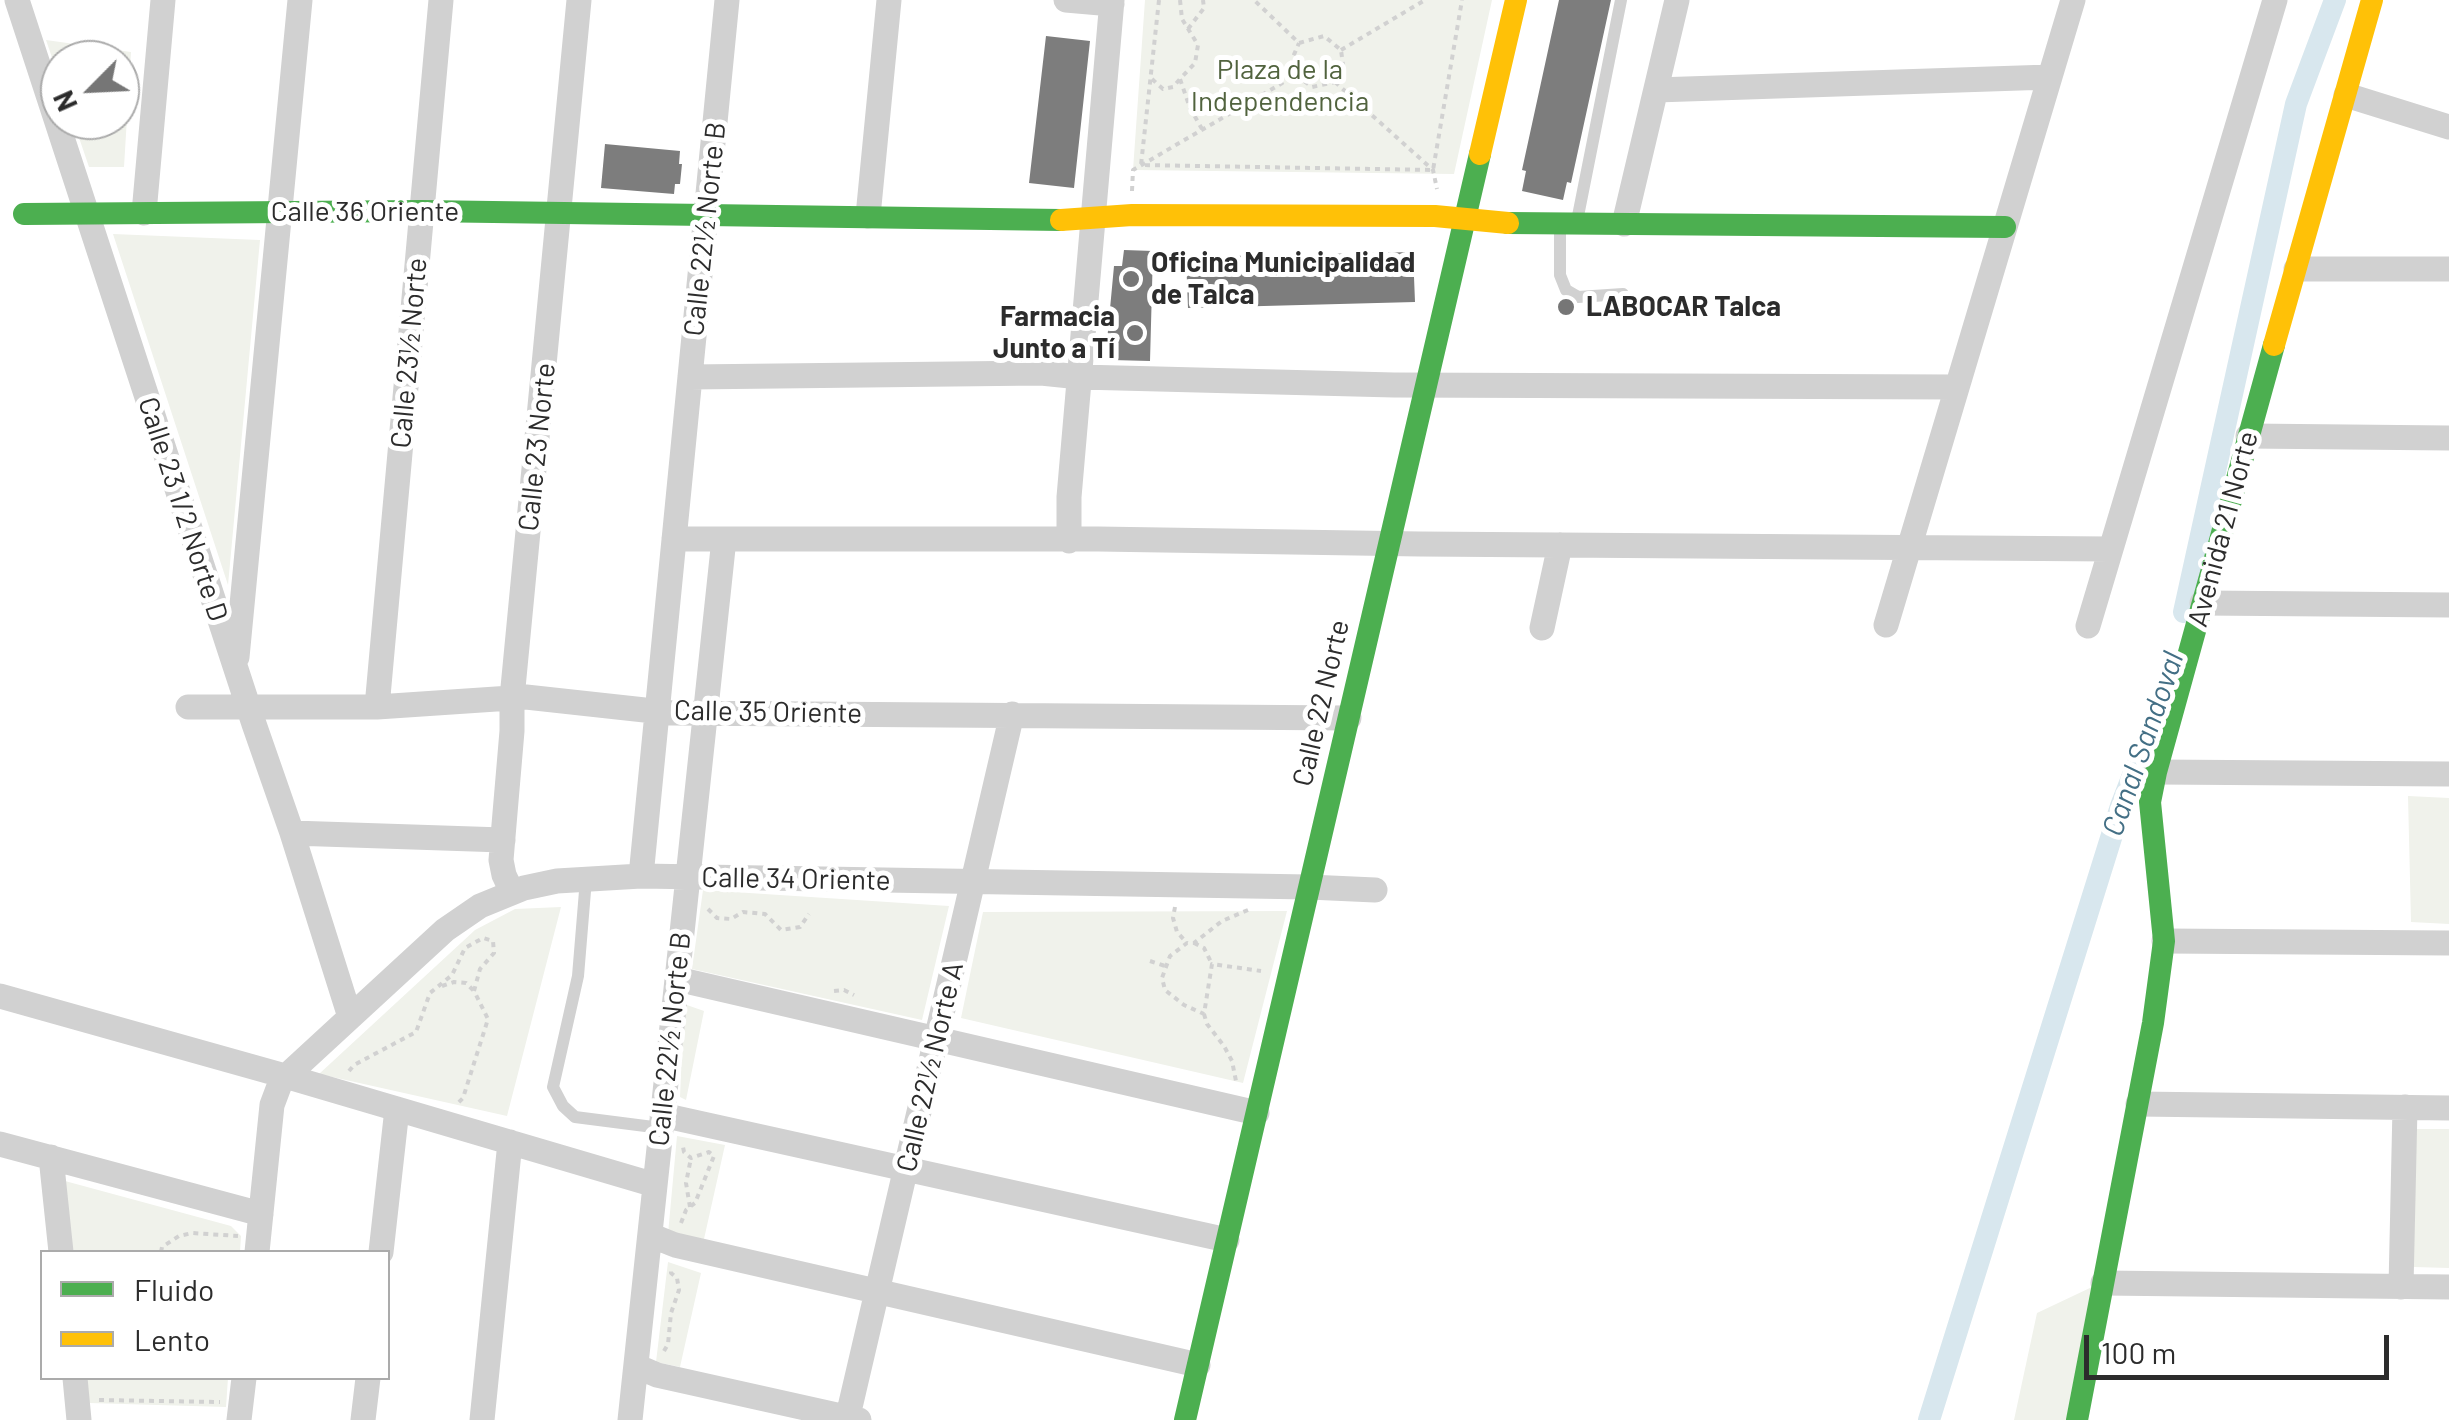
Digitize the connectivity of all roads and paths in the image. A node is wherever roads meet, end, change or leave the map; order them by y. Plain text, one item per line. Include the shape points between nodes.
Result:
1 (163, 0) edge
2 (300, 0) edge
3 (440, 0) edge
4 (579, 0) edge
5 (727, 0) edge
6 (889, 0) edge
7 (1066, 0) edge
8 (1158, 0) edge
9 (1180, 0) edge
10 (1203, 0) edge
11 (1254, 0) edge
12 (1425, 0) edge
13 (1462, 0) edge
14 (1516, 0) edge
15 (1621, 0) edge
16 (1678, 0) edge
17 (2073, 0) edge
18 (2275, 0) edge
19 (2372, 0) edge
20 (1112, 2) edge
21 (22, 7) edge
22 (1188, 30) junction
23 (1299, 43) junction
24 (1341, 50) junction
25 (1296, 75) junction
26 (2050, 77) junction
27 (1152, 78) junction
28 (1180, 79) junction
29 (1335, 82) junction
30 (1656, 90) junction
31 (2346, 95) junction
32 (2449, 127) edge
33 (1202, 130) junction
34 (1141, 165) junction
35 (1433, 170) junction
36 (1437, 191) dead end
37 (422, 211) junction
38 (280, 212) junction
39 (560, 212) junction
40 (144, 213) junction
41 (24, 214) dead end
42 (86, 214) junction
43 (706, 214) junction
44 (868, 216) junction
45 (1132, 216) junction
46 (1093, 218) junction
47 (1465, 219) junction
48 (1568, 223) junction
49 (1624, 224) junction
50 (2006, 226) junction
51 (2296, 269) junction
52 (2449, 270) edge
53 (1624, 294) dead end
54 (690, 377) junction
55 (1080, 377) junction
56 (1426, 385) junction
57 (1957, 388) junction
58 (2248, 436) junction
59 (2449, 438) edge
60 (674, 539) junction
61 (724, 539) junction
62 (1069, 541) junction
63 (1389, 544) junction
64 (1560, 546) junction
65 (1909, 549) junction
66 (2110, 549) junction
67 (2202, 603) junction
68 (2449, 605) edge
69 (1886, 626) dead end
70 (2088, 626) dead end
71 (1542, 628) dead end
72 (236, 670) junction
73 (512, 698) junction
74 (188, 706) dead end
75 (248, 707) junction
76 (378, 707) junction
77 (657, 710) junction
78 (705, 712) junction
79 (1012, 714) junction
80 (1349, 718) junction
81 (2156, 772) junction
82 (2449, 774) edge
83 (292, 833) junction
84 (502, 840) junction
85 (641, 876) junction
86 (688, 877) junction
87 (586, 880) junction
88 (974, 881) junction
89 (1179, 885) junction
90 (1273, 887) junction
91 (1309, 887) junction
92 (1375, 890) dead end
93 (512, 892) junction
94 (703, 904) dead end
95 (809, 914) dead end
96 (2164, 941) junction
97 (1190, 943) junction
98 (2449, 943) edge
99 (1150, 961) dead end
100 (1212, 964) junction
101 (1165, 966) junction
102 (677, 979) junction
103 (1287, 981) junction
104 (438, 987) junction
105 (474, 991) junction
106 (0, 996) edge
107 (1204, 1014) junction
108 (350, 1017) junction
109 (938, 1038) junction
110 (285, 1076) junction
111 (334, 1090) junction
112 (2138, 1104) junction
113 (2404, 1107) junction
114 (2449, 1108) edge
115 (397, 1109) junction
116 (1245, 1110) junction
117 (670, 1121) junction
118 (442, 1122) junction
119 (510, 1142) junction
120 (0, 1144) edge
121 (51, 1158) junction
122 (691, 1158) junction
123 (906, 1169) junction
124 (655, 1185) junction
125 (690, 1207) junction
126 (259, 1233) edge
127 (650, 1235) junction
128 (1227, 1240) junction
129 (675, 1245) junction
130 (62, 1250) edge
131 (162, 1250) edge
132 (382, 1250) edge
133 (2102, 1283) junction
134 (2402, 1287) junction
135 (2449, 1287) edge
136 (878, 1291) junction
137 (1198, 1365) junction
138 (646, 1370) junction
139 (368, 1380) edge
140 (81, 1399) edge
141 (241, 1400) edge
142 (851, 1419) edge
143 (363, 1420) edge
144 (482, 1420) edge
145 (630, 1420) edge
146 (1185, 1420) edge
147 (2077, 1420) edge

1 - 40 street
2 - 38 street
3 - 37 street, Calle 23½ Norte
4 - 39 street, Calle 23 Norte
5 - 43 street, Calle 22½ Norte B
6 - 44 street
7 - 20 street
8 - 27 path
9 - 22 path
10 - 22 path
11 - 23 path
12 - 24 path
13 - 35 path
14 - 47 street, Calle 22 Norte
15 - 48 lane
16 - 30 street
17 - 26 street
18 - 66 street
19 - 31 street, Avenida 21 Norte
20 - 46 street
21 - 42 street, Calle 23 1/2 Norte D
22 - 28 path via 1198,44 1195,63
23 - 24 path via 1324,36
23 - 25 path
24 - 29 path
25 - 29 path via 1312,87
25 - 33 path
26 - 30 street
26 - 50 street
27 - 28 path via 1163,88
27 - 34 path
28 - 33 path
29 - 35 path
30 - 49 street
31 - 32 street
31 - 51 street, Avenida 21 Norte
33 - 34 path
34 - 35 path
34 - 45 path via 1133,170
35 - 36 path
37 - 38 street, Calle 36 Oriente
37 - 39 street, Calle 36 Oriente
37 - 76 street, Calle 23½ Norte
38 - 40 street, Calle 36 Oriente
38 - 72 street
39 - 43 street, Calle 36 Oriente
39 - 73 street, Calle 23 Norte
40 - 42 street, Calle 36 Oriente
41 - 42 street, Calle 36 Oriente
42 - 72 street, Calle 23 1/2 Norte D
43 - 44 street, Calle 36 Oriente
43 - 54 street, Calle 22½ Norte B
44 - 46 street, Calle 36 Oriente
45 - 46 street, Calle 36 Oriente
45 - 47 street, Calle 36 Oriente
46 - 55 street
47 - 48 street, Calle 36 Oriente
47 - 56 street, Calle 22 Norte
48 - 49 street, Calle 36 Oriente
48 - 53 lane via 1560,275 1566,290 1578,296
49 - 50 street, Calle 36 Oriente
50 - 57 street
51 - 52 street
51 - 58 street, Avenida 21 Norte
54 - 55 street
54 - 60 street, Calle 22½ Norte B
55 - 56 street
55 - 62 street
56 - 57 street
56 - 63 street, Calle 22 Norte
57 - 65 street
58 - 59 street
58 - 67 street, Avenida 21 Norte
60 - 61 street
60 - 77 street, Calle 22½ Norte B
61 - 62 street
61 - 78 street, Calle 22½ Norte B
62 - 63 street
63 - 64 street
63 - 80 street, Calle 22 Norte
64 - 65 street
64 - 71 street
65 - 66 street
65 - 69 street
66 - 70 street
67 - 68 street
67 - 81 street, Avenida 21 Norte
72 - 75 street, Calle 23 1/2 Norte D
73 - 76 street, Calle 35 Oriente
73 - 77 street, Calle 35 Oriente
73 - 84 street, Calle 23 Norte
74 - 75 street, Calle 35 Oriente
75 - 76 street, Calle 35 Oriente
75 - 83 street, Calle 23 1/2 Norte D
77 - 78 street, Calle 35 Oriente
77 - 85 street, Calle 22½ Norte B
78 - 79 street, Calle 35 Oriente
78 - 86 street, Calle 22½ Norte B
79 - 80 street, Calle 35 Oriente
79 - 88 street, Calle 22½ Norte A
80 - 91 street, Calle 22 Norte
81 - 82 street
81 - 96 street, Avenida 21 Norte via 2150,802
83 - 84 street
83 - 108 street, Calle 23 1/2 Norte D
84 - 93 street, Calle 23 Norte via 502,867
85 - 86 street, Calle 34 Oriente
85 - 87 street, Calle 34 Oriente
86 - 88 street, Calle 34 Oriente
86 - 102 street, Calle 22½ Norte B
87 - 93 street, Calle 34 Oriente
87 - 117 lane via 578,976 553,1086 576,1116
88 - 89 street, Calle 34 Oriente
88 - 109 street, Calle 22½ Norte A
89 - 90 street, Calle 34 Oriente
89 - 97 path via 1173,918
90 - 91 street, Calle 34 Oriente
90 - 97 path via 1256,907
91 - 92 street, Calle 34 Oriente
91 - 103 street, Calle 22 Norte
93 - 108 street, Calle 34 Oriente via 454,923
94 - 95 path via 717,918 764,914 782,930 800,927
96 - 98 street
96 - 112 street, Avenida 21 Norte
97 - 100 path via 1204,948
97 - 101 path
99 - 101 path
100 - 103 path
100 - 107 path
101 - 107 path via 1165,990
102 - 109 street
102 - 117 street, Calle 22½ Norte B
103 - 116 street, Calle 22 Norte
104 - 105 path via 466,983
104 - 105 path via 452,976 464,948 482,938 493,941 494,952
104 - 111 path via 416,1032 354,1065
105 - 118 path via 488,1019 463,1098
106 - 110 street
107 - 116 path via 1232,1061
108 - 110 street, Calle 34 Oriente
109 - 116 street
109 - 123 street, Calle 22½ Norte A
110 - 111 street
110 - 126 street via 272,1105
111 - 115 street
112 - 113 street
112 - 133 street, Avenida 21 Norte
113 - 114 street
113 - 134 street
115 - 118 street
115 - 132 street
116 - 128 street, Calle 22 Norte
117 - 122 path
117 - 123 street
117 - 124 street, Calle 22½ Norte B
118 - 119 street
119 - 124 street
119 - 144 street
120 - 121 street
121 - 126 street
121 - 130 street
122 - 125 path
122 - 125 path via 714,1156
123 - 128 street
123 - 136 street, Calle 22½ Norte A
124 - 127 street, Calle 22½ Norte B
125 - 129 path
126 - 131 path via 192,1233
127 - 129 street
127 - 138 street, Calle 22½ Norte B
128 - 137 street, Calle 22 Norte
129 - 136 street
129 - 138 path via 671,1272 679,1290 668,1344
133 - 134 street
133 - 147 street, Avenida 21 Norte
134 - 135 street
136 - 137 street
136 - 142 street, Calle 22½ Norte A
137 - 146 street, Calle 22 Norte
138 - 142 street
138 - 145 street, Calle 22½ Norte B
139 - 143 street
140 - 141 path

